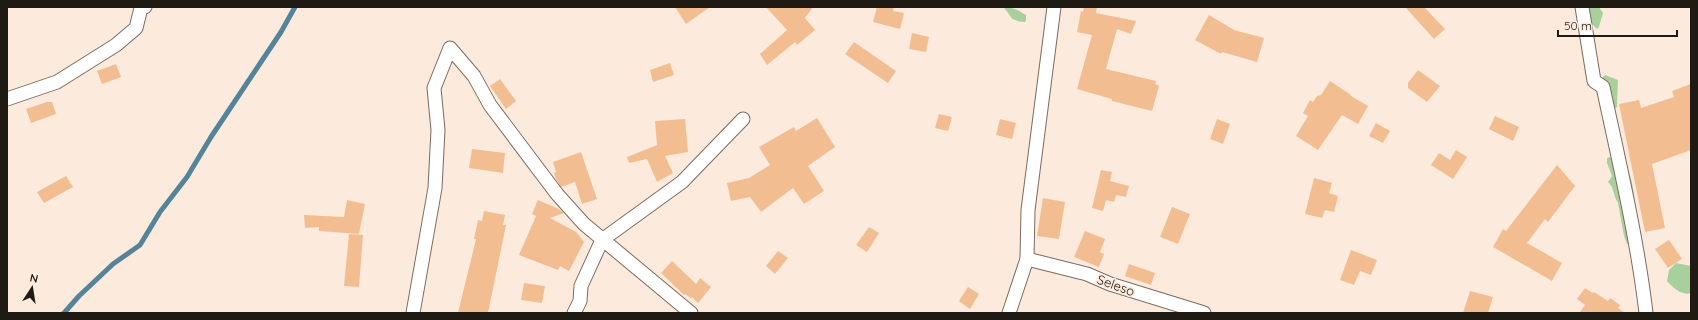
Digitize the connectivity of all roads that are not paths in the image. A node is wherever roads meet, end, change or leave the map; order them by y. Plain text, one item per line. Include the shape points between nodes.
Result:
1 (145, 7) edge
2 (1054, 7) edge
3 (1582, 7) edge
4 (7, 99) edge
5 (743, 119) dead end
6 (602, 240) junction
7 (1027, 259) junction
8 (413, 313) edge
9 (574, 313) edge
10 (691, 313) edge
11 (1009, 313) edge
12 (1204, 313) edge
13 (1646, 313) edge

1 - 4 street via 141,8 136,28 116,45 57,82
2 - 7 street via 1028,210
3 - 13 street via 1594,81 1603,87 1620,164
5 - 6 street via 682,182
6 - 8 street via 557,194 490,105 474,76 450,48 434,88 438,130 435,188
6 - 9 street via 581,286 580,302
6 - 10 street
7 - 11 street
7 - 12 street, Seleso via 1087,274 1110,284

